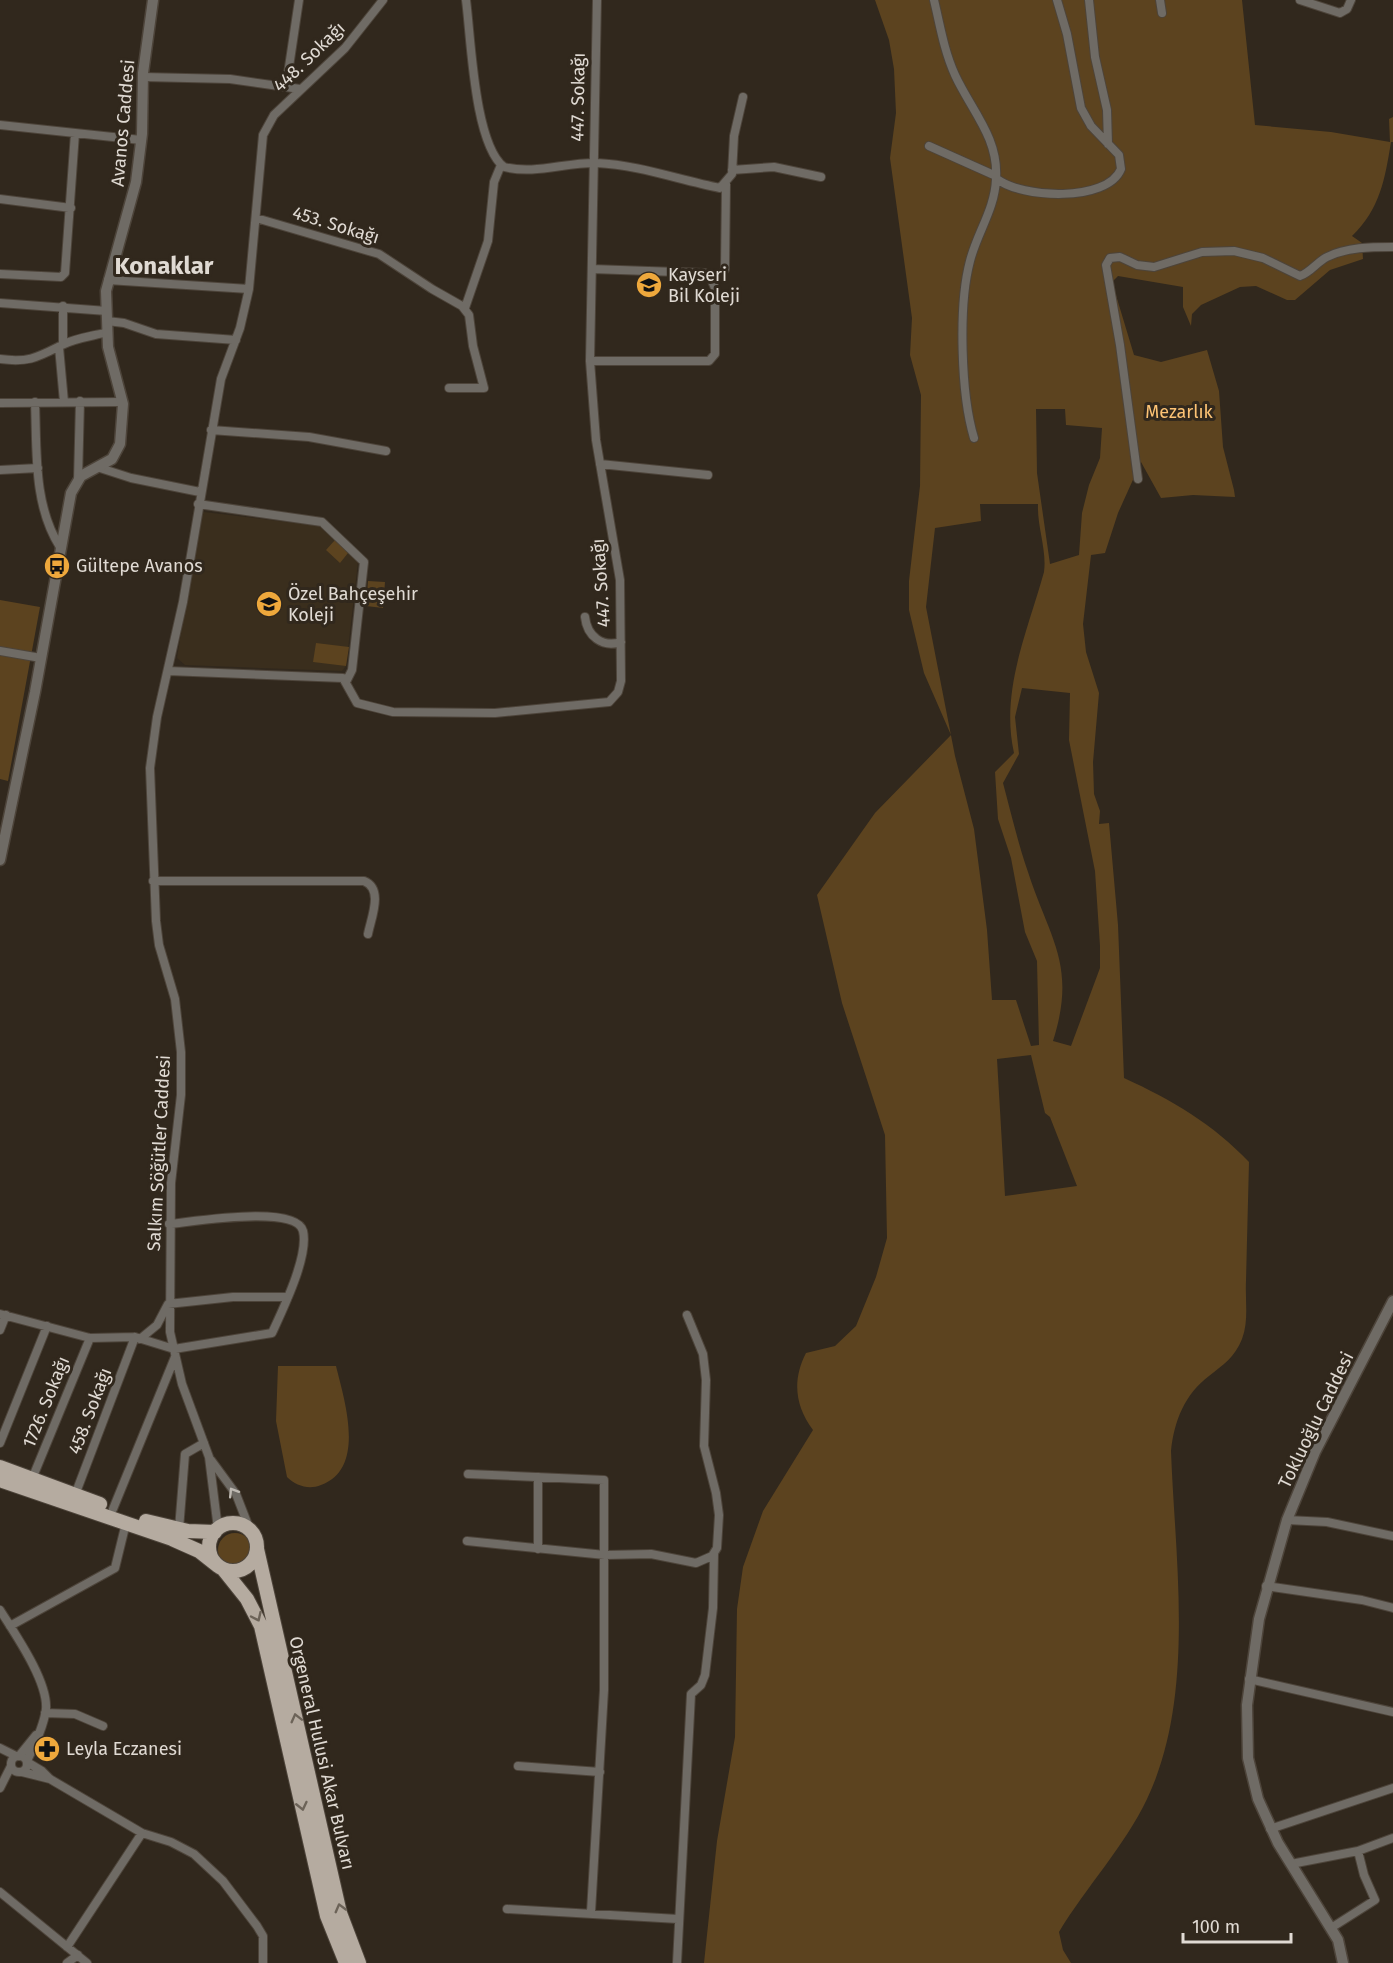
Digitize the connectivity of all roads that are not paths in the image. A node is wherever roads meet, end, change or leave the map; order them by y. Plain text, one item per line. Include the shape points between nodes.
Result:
1 (153, 0) edge
2 (299, 0) edge
3 (383, 0) edge
4 (466, 0) edge
5 (597, 0) edge
6 (934, 0) edge
7 (1057, 0) edge
8 (1089, 0) edge
9 (1160, 0) edge
10 (1300, 0) edge
11 (1351, 0) edge
12 (1162, 13) dead end
13 (143, 77) junction
14 (286, 87) junction
15 (300, 89) junction
16 (743, 97) dead end
17 (0, 125) edge
18 (75, 133) junction
19 (141, 140) junction
20 (262, 140) joint
21 (1108, 144) junction
22 (928, 146) dead end
23 (593, 163) junction
24 (501, 165) junction
25 (732, 170) junction
26 (821, 177) dead end
27 (996, 177) junction
28 (726, 184) junction
29 (0, 199) edge
30 (71, 208) junction
31 (255, 218) junction
32 (1393, 247) edge
33 (592, 269) junction
34 (0, 274) edge
35 (711, 279) junction
36 (108, 280) junction
37 (249, 289) junction
38 (0, 303) edge
39 (63, 306) junction
40 (465, 308) junction
41 (107, 322) junction
42 (236, 340) junction
43 (61, 346) junction
44 (0, 358) edge
45 (590, 361) junction
46 (448, 388) dead end
47 (80, 401) junction
48 (35, 402) junction
49 (64, 402) junction
50 (123, 402) junction
51 (0, 403) edge
52 (211, 430) junction
53 (974, 438) dead end
54 (386, 451) dead end
55 (600, 464) junction
56 (38, 468) junction
57 (100, 468) junction
58 (0, 470) edge
59 (708, 474) dead end
60 (1138, 479) dead end
61 (78, 480) junction
62 (200, 492) junction
63 (198, 504) junction
64 (60, 547) junction
65 (585, 616) dead end
66 (621, 642) junction
67 (0, 651) edge
68 (41, 658) junction
69 (168, 670) junction
70 (346, 682) junction
71 (0, 860) edge
72 (153, 881) junction
73 (368, 934) dead end
74 (169, 1224) junction
75 (288, 1297) junction
76 (1393, 1301) edge
77 (168, 1304) junction
78 (3, 1315) edge
79 (687, 1315) dead end
80 (47, 1326) junction
81 (0, 1330) edge
82 (90, 1338) junction
83 (137, 1338) junction
84 (174, 1352) junction
85 (0, 1443) edge
86 (204, 1443) junction
87 (209, 1457) junction
88 (0, 1467) edge
89 (468, 1474) dead end
90 (538, 1477) junction
91 (32, 1479) junction
92 (0, 1480) edge
93 (75, 1496) junction
94 (113, 1509) junction
95 (1287, 1520) junction
96 (126, 1523) junction
97 (179, 1529) junction
98 (250, 1530) junction
99 (216, 1531) junction
100 (1393, 1536) edge
101 (467, 1541) dead end
102 (257, 1549) junction
103 (538, 1550) junction
104 (714, 1554) junction
105 (605, 1555) junction
106 (220, 1567) junction
107 (1266, 1586) junction
108 (1393, 1608) edge
109 (0, 1610) edge
110 (10, 1626) junction
111 (1249, 1678) junction
112 (1393, 1712) edge
113 (45, 1713) junction
114 (103, 1726) dead end
115 (37, 1735) junction
116 (0, 1748) edge
117 (17, 1756) junction
118 (0, 1758) edge
119 (27, 1762) junction
120 (518, 1766) dead end
121 (15, 1768) junction
122 (600, 1772) junction
123 (50, 1779) junction
124 (1, 1787) edge
125 (1393, 1788) edge
126 (1270, 1829) junction
127 (141, 1833) junction
128 (1393, 1838) edge
129 (1358, 1851) junction
130 (1291, 1864) junction
131 (0, 1892) edge
132 (507, 1909) dead end
133 (591, 1912) junction
134 (678, 1919) junction
135 (1331, 1928) junction
136 (67, 1947) junction
137 (78, 1955) junction
138 (67, 1963) edge
139 (87, 1963) edge
140 (263, 1963) edge
141 (346, 1963) edge
142 (359, 1963) edge
143 (677, 1963) edge
144 (1343, 1963) edge

1 - 13 street, Avanos Caddesi
2 - 14 street
3 - 15 street, 448. Sokağı via 345,48
4 - 24 street via 474,85 487,140
5 - 23 street, 447. Sokağı
6 - 27 street via 950,63 989,137
7 - 21 street via 1078,101
8 - 21 street via 1095,57 1107,110
9 - 12 street
10 - 11 street via 1340,13
13 - 14 street via 208,78
13 - 19 street, Avanos Caddesi
14 - 15 street
15 - 20 street, 448. Sokağı via 270,120
16 - 25 street via 734,136
17 - 18 street
18 - 19 street
18 - 30 street
19 - 36 street, Avanos Caddesi via 134,194
20 - 31 street, Salkım Söğütler Caddesi
21 - 27 street via 1119,155 1122,169 1096,188 1045,194 1013,189
22 - 27 street
23 - 24 street via 541,169
23 - 28 street via 634,168 720,188
23 - 33 street, 447. Sokağı
24 - 40 street via 494,182 488,241
25 - 26 street via 774,167
25 - 28 street
27 - 53 street via 991,208 970,260 964,294 967,401
28 - 35 street via 725,269 720,277
29 - 30 street
30 - 34 street via 67,268 63,275
31 - 37 street, Salkım Söğütler Caddesi
31 - 40 street, 453. Sokağı via 380,254
32 - 60 street via 1334,254 1300,276 1263,258 1234,251 1202,252 1154,267 1110,258 1106,265
33 - 35 street via 705,273
33 - 45 street, 447. Sokağı
35 - 45 street via 715,288 713,359
36 - 37 street
36 - 41 street, Avanos Caddesi
37 - 42 street, Salkım Söğütler Caddesi
38 - 39 street
39 - 41 street
39 - 43 street
40 - 46 street via 484,388
41 - 42 street via 164,335
41 - 43 street
41 - 50 street, Avanos Caddesi via 108,347
42 - 52 street, Salkım Söğütler Caddesi via 221,379
43 - 44 street via 35,358
43 - 49 street
45 - 55 street, 447. Sokağı
47 - 49 street
47 - 50 street
47 - 61 street
48 - 49 street
48 - 51 street
48 - 56 street
50 - 57 street, Avanos Caddesi via 118,449
52 - 54 street via 292,435
52 - 62 street, Salkım Söğütler Caddesi
55 - 59 street
55 - 66 street, 447. Sokağı via 618,560
56 - 58 street
56 - 64 street via 45,517
57 - 61 street, Avanos Caddesi
57 - 62 street
61 - 64 street via 71,493
62 - 63 street, Salkım Söğütler Caddesi
63 - 69 street, Salkım Söğütler Caddesi
63 - 70 street via 322,522 364,562 352,670
64 - 68 street
65 - 66 street via 588,630 598,640 609,644
66 - 70 street, 447. Sokağı via 620,687 609,702 495,714 393,712 357,703
67 - 68 street
68 - 71 street
69 - 70 street via 343,678
69 - 72 street, Salkım Söğütler Caddesi via 151,753
72 - 73 street via 364,881 376,894
72 - 74 street, Salkım Söğütler Caddesi via 157,933 175,999 182,1052
74 - 75 street via 252,1216 296,1221 303,1233 302,1252
74 - 77 street, Salkım Söğütler Caddesi
75 - 77 street via 233,1297
75 - 84 street via 272,1333
76 - 95 street, Tokluoğlu Caddesi via 1319,1443
77 - 83 street via 157,1325
77 - 84 street, Salkım Söğütler Caddesi
78 - 80 street
78 - 81 street
79 - 104 street via 704,1354 703,1436 719,1515
80 - 82 street
80 - 85 street
82 - 83 street
82 - 91 street, 1726. Sokağı
83 - 84 street
83 - 93 street, 458. Sokağı
84 - 86 street, Salkım Söğütler Caddesi
84 - 94 street
86 - 87 street, Salkım Söğütler Caddesi
86 - 97 street via 185,1454
98 -> 87 street, Salkım Söğütler Caddesi via 236,1494
87 - 99 street, Salkım Söğütler Caddesi
88 - 91 main road
89 - 90 street
90 - 103 street
90 - 105 street via 604,1480
91 - 93 main road
92 - 96 main road, Orgeneral Hulusi Akar Bulvarı
93 - 94 main road
94 - 97 main road
95 - 100 street via 1327,1522
95 - 107 street, Tokluoğlu Caddesi
96 - 106 main road, Orgeneral Hulusi Akar Bulvarı via 199,1551
96 - 110 street via 115,1568
97 - 99 main road
98 - 99 main road via 236,1524
98 - 102 main road
99 - 106 main road via 209,1550
101 - 103 street
102 - 106 main road via 253,1561 243,1569
142 -> 102 main road, Orgeneral Hulusi Akar Bulvarı via 340,1913
103 - 105 street
104 - 105 street via 696,1563 645,1554
104 - 134 street via 707,1666 701,1685 691,1695
105 - 122 street
106 -> 141 main road, Orgeneral Hulusi Akar Bulvarı via 247,1599 261,1626 327,1916
107 - 108 street
107 - 111 street, Tokluoğlu Caddesi
109 - 110 street
110 - 113 street via 44,1689
111 - 112 street
111 - 126 street, Tokluoğlu Caddesi via 1248,1758 1253,1786
113 - 114 street via 75,1714
113 - 115 street
115 - 117 street
115 - 119 street
116 - 117 street
117 - 119 street
117 - 121 street
118 - 121 street
119 - 121 street
119 - 123 street
120 - 122 street
121 - 123 street
121 - 124 street
122 - 133 street
123 - 127 street
125 - 126 street
126 - 130 street, Tokluoğlu Caddesi
127 - 136 street
127 - 140 street via 194,1854 223,1881 263,1936
128 - 129 street
129 - 130 street
129 - 135 street via 1375,1900
130 - 135 street, Tokluoğlu Caddesi
131 - 136 street
132 - 133 street
133 - 134 street
134 - 143 street
135 - 144 street, Tokluoğlu Caddesi
136 - 137 street
137 - 138 street
137 - 139 street

